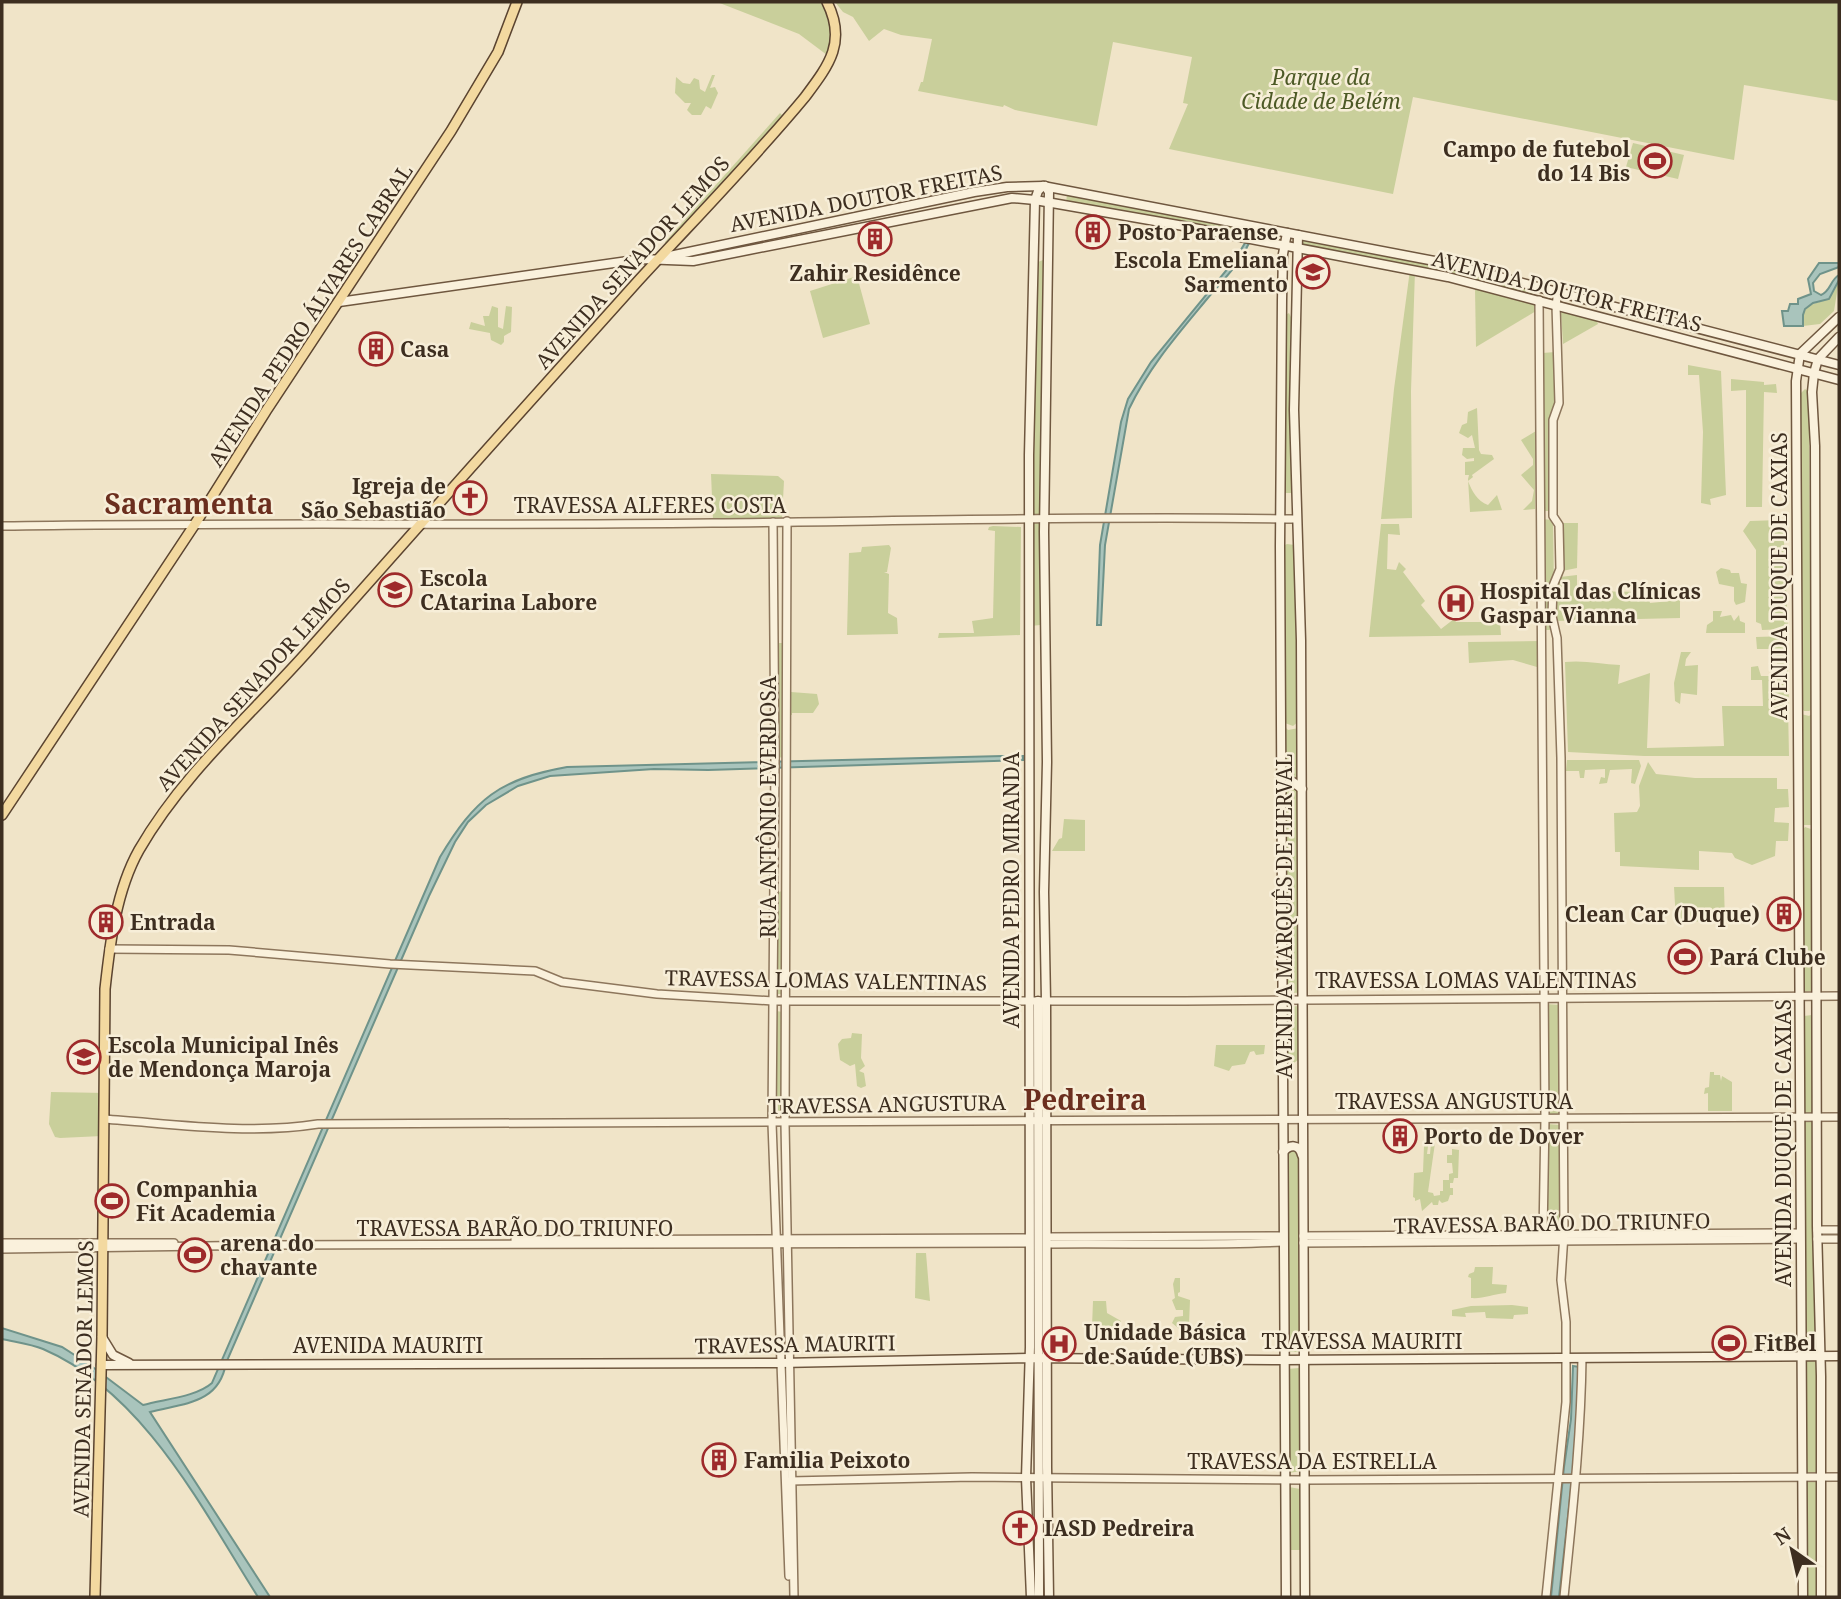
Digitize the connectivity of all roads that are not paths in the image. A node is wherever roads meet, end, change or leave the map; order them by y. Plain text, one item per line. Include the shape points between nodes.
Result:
1 (517, 2) edge
2 (827, 2) edge
3 (1044, 186) junction
4 (1065, 190) junction
5 (1035, 200) junction
6 (1049, 203) junction
7 (1065, 206) junction
8 (779, 232) junction
9 (1287, 233) junction
10 (1298, 235) junction
11 (760, 236) junction
12 (1035, 240) junction
13 (1049, 240) junction
14 (780, 244) junction
15 (1284, 246) junction
16 (762, 247) junction
17 (1297, 248) junction
18 (659, 259) junction
19 (1033, 267) junction
20 (1049, 267) junction
21 (1534, 286) junction
22 (1562, 293) junction
23 (1296, 299) junction
24 (1535, 299) junction
25 (1282, 300) junction
26 (339, 302) junction
27 (1559, 305) junction
28 (1295, 315) junction
29 (1282, 316) junction
30 (1839, 317) edge
31 (1839, 337) edge
32 (1800, 354) junction
33 (1818, 359) junction
34 (1839, 365) edge
35 (1796, 367) junction
36 (1814, 373) junction
37 (1839, 380) edge
38 (1812, 393) junction
39 (1796, 396) junction
40 (1280, 491) junction
41 (1296, 494) junction
42 (1280, 519) junction
43 (1297, 519) junction
44 (1030, 520) junction
45 (1045, 520) junction
46 (787, 521) junction
47 (773, 522) junction
48 (195, 524) junction
49 (420, 525) junction
50 (2, 526) edge
51 (1280, 546) junction
52 (1299, 546) junction
53 (1799, 708) junction
54 (1815, 709) junction
55 (1301, 720) junction
56 (1282, 722) junction
57 (1283, 786) junction
58 (1302, 789) junction
59 (2, 815) edge
60 (1799, 830) junction
61 (1816, 830) junction
62 (109, 949) junction
63 (1800, 976) junction
64 (1816, 976) junction
65 (1816, 996) junction
66 (1839, 996) edge
67 (1544, 997) junction
68 (1563, 997) junction
69 (1800, 997) junction
70 (1303, 998) junction
71 (1283, 999) junction
72 (773, 1001) junction
73 (786, 1001) junction
74 (1038, 1001) junction
75 (1816, 1015) junction
76 (1800, 1019) junction
77 (1302, 1060) junction
78 (1283, 1062) junction
79 (1817, 1116) junction
80 (1839, 1116) edge
81 (1801, 1117) junction
82 (1545, 1118) junction
83 (1563, 1118) junction
84 (104, 1119) junction
85 (1283, 1119) junction
86 (1302, 1119) junction
87 (1038, 1120) junction
88 (772, 1123) junction
89 (785, 1123) junction
90 (1283, 1152) junction
91 (1302, 1154) junction
92 (1802, 1157) junction
93 (1818, 1158) junction
94 (1839, 1230) edge
95 (1801, 1232) junction
96 (1817, 1232) junction
97 (1544, 1235) junction
98 (1564, 1238) junction
99 (1283, 1239) junction
100 (1839, 1239) edge
101 (1048, 1240) junction
102 (1303, 1240) junction
103 (1029, 1241) junction
104 (775, 1242) junction
105 (787, 1242) junction
106 (2, 1243) edge
107 (52, 1246) junction
108 (103, 1246) junction
109 (2, 1249) edge
110 (102, 1337) junction
111 (1802, 1337) junction
112 (1820, 1337) junction
113 (1801, 1356) junction
114 (1820, 1356) junction
115 (1839, 1356) edge
116 (1029, 1358) junction
117 (1575, 1358) junction
118 (1044, 1359) junction
119 (1303, 1359) junction
120 (1285, 1360) junction
121 (549, 1362) joint
122 (791, 1362) junction
123 (780, 1363) junction
124 (132, 1364) junction
125 (101, 1367) junction
126 (1802, 1374) junction
127 (1821, 1376) junction
128 (781, 1379) junction
129 (791, 1379) junction
130 (1820, 1476) junction
131 (1839, 1476) edge
132 (1560, 1477) junction
133 (1802, 1477) junction
134 (1027, 1478) junction
135 (1042, 1478) junction
136 (1576, 1478) junction
137 (1285, 1479) junction
138 (788, 1480) junction
139 (1305, 1480) junction
140 (1804, 1545) junction
141 (1821, 1546) junction
142 (1286, 1552) junction
143 (1304, 1552) junction
144 (95, 1597) edge
145 (792, 1597) edge
146 (1031, 1597) edge
147 (1039, 1597) edge
148 (1049, 1597) edge
149 (1286, 1597) edge
150 (1305, 1597) edge
151 (1546, 1597) edge
152 (1564, 1597) edge
153 (1803, 1597) edge
154 (1821, 1597) edge

1 - 26 main road, AVENIDA PEDRO ÁLVARES CABRAL via 488,71
2 - 18 main road, AVENIDA SENADOR LEMOS via 836,46 827,69
3 - 4 main road, AVENIDA DOUTOR FREITAS
3 - 5 main road, AVENIDA PEDRO MIRANDA
3 - 6 main road, AVENIDA PEDRO MIRANDA
3 - 8 main road, AVENIDA DOUTOR FREITAS via 988,190
4 - 7 main road
4 - 9 main road, AVENIDA DOUTOR FREITAS
5 - 6 main road, AVENIDA DOUTOR FREITAS
5 - 12 main road, AVENIDA PEDRO MIRANDA
5 - 14 main road, AVENIDA DOUTOR FREITAS via 1000,200
6 - 7 main road, AVENIDA DOUTOR FREITAS
6 - 13 main road, AVENIDA PEDRO MIRANDA
7 - 15 main road, AVENIDA DOUTOR FREITAS
8 - 11 main road, AVENIDA DOUTOR FREITAS
8 - 14 main road
9 - 10 main road, AVENIDA DOUTOR FREITAS
9 - 15 main road
10 - 17 main road, AVENIDA MARQUÊS DE HERVAL
10 - 21 main road, AVENIDA DOUTOR FREITAS via 1445,262
11 - 16 main road
11 - 18 main road, AVENIDA DOUTOR FREITAS
12 - 13 main road via 1041,248
12 - 19 main road, AVENIDA PEDRO MIRANDA
13 - 20 main road, AVENIDA PEDRO MIRANDA
14 - 16 main road, AVENIDA DOUTOR FREITAS
15 - 17 main road, AVENIDA DOUTOR FREITAS
15 - 25 main road, AVENIDA MARQUÊS DE HERVAL
16 - 18 main road, AVENIDA DOUTOR FREITAS via 693,261
17 - 23 main road, AVENIDA MARQUÊS DE HERVAL
17 - 24 main road, AVENIDA DOUTOR FREITAS
18 - 26 main road, AVENIDA DOUTOR FREITAS
18 - 49 main road, AVENIDA SENADOR LEMOS
19 - 20 main road via 1042,258
19 - 44 main road, AVENIDA PEDRO MIRANDA
20 - 45 main road, AVENIDA PEDRO MIRANDA
21 - 22 main road, AVENIDA DOUTOR FREITAS
21 - 24 main road
22 - 27 main road
22 - 32 main road, AVENIDA DOUTOR FREITAS
23 - 25 main road via 1289,304
23 - 28 main road, AVENIDA MARQUÊS DE HERVAL
24 - 27 main road, AVENIDA DOUTOR FREITAS
24 - 67 street
25 - 29 main road, AVENIDA MARQUÊS DE HERVAL
26 - 48 main road, AVENIDA PEDRO ÁLVARES CABRAL
27 - 35 main road, AVENIDA DOUTOR FREITAS
27 - 68 street via 1553,516 1559,525 1560,569 1553,586 1552,616 1557,638 1561,758
28 - 29 main road
28 - 41 main road, AVENIDA MARQUÊS DE HERVAL
29 - 40 main road, AVENIDA MARQUÊS DE HERVAL
30 - 32 main road
31 - 33 main road
32 - 33 main road, AVENIDA DOUTOR FREITAS
32 - 35 main road, AVENIDA DUQUE DE CAXIAS
33 - 34 main road, AVENIDA DOUTOR FREITAS
33 - 36 main road, AVENIDA DUQUE DE CAXIAS
35 - 36 main road, AVENIDA DOUTOR FREITAS
35 - 39 main road, AVENIDA DUQUE DE CAXIAS
36 - 37 main road, AVENIDA DOUTOR FREITAS
36 - 38 main road, AVENIDA DUQUE DE CAXIAS
38 - 39 main road via 1804,387
38 - 54 main road, AVENIDA DUQUE DE CAXIAS
39 - 53 main road, AVENIDA DUQUE DE CAXIAS
40 - 41 main road
40 - 42 main road, AVENIDA MARQUÊS DE HERVAL
41 - 43 main road, AVENIDA MARQUÊS DE HERVAL
42 - 43 street, TRAVESSA ALFERES COSTA
42 - 45 street, TRAVESSA ALFERES COSTA
42 - 51 main road, AVENIDA MARQUÊS DE HERVAL
43 - 52 main road, AVENIDA MARQUÊS DE HERVAL
44 - 45 street, TRAVESSA ALFERES COSTA
44 - 46 street, TRAVESSA ALFERES COSTA
44 - 74 main road, AVENIDA PEDRO MIRANDA via 1028,703
45 - 74 main road, AVENIDA PEDRO MIRANDA via 1047,762
46 - 47 street, TRAVESSA ALFERES COSTA
46 - 73 street, RUA ANTÔNIO EVERDOSA
47 - 49 street, TRAVESSA ALFERES COSTA
47 - 72 street, RUA ANTÔNIO EVERDOSA
48 - 49 street, TRAVESSA ALFERES COSTA
48 - 50 street, TRAVESSA ALFERES COSTA
48 - 59 main road, AVENIDA PEDRO ÁLVARES CABRAL
49 - 62 main road, AVENIDA SENADOR LEMOS via 188,778 138,852
51 - 52 main road via 1288,541
51 - 56 main road, AVENIDA MARQUÊS DE HERVAL
52 - 55 main road, AVENIDA MARQUÊS DE HERVAL
53 - 54 main road via 1807,714
53 - 60 main road, AVENIDA DUQUE DE CAXIAS
54 - 61 main road, AVENIDA DUQUE DE CAXIAS
55 - 56 main road via 1295,727
55 - 58 main road, AVENIDA MARQUÊS DE HERVAL
56 - 57 main road, AVENIDA MARQUÊS DE HERVAL
57 - 58 main road via 1293,782
57 - 71 main road, AVENIDA MARQUÊS DE HERVAL
58 - 70 main road, AVENIDA MARQUÊS DE HERVAL
60 - 61 main road via 1807,825
60 - 63 main road, AVENIDA DUQUE DE CAXIAS
61 - 64 main road, AVENIDA DUQUE DE CAXIAS
62 - 72 street, TRAVESSA LOMAS VALENTINAS via 229,950 535,971 562,982 657,995
62 - 84 main road, AVENIDA SENADOR LEMOS
63 - 64 main road via 1810,982
63 - 69 main road, AVENIDA DUQUE DE CAXIAS
64 - 65 main road, AVENIDA DUQUE DE CAXIAS
65 - 66 street, TRAVESSA LOMAS VALENTINAS
65 - 69 street, TRAVESSA LOMAS VALENTINAS
65 - 75 main road, AVENIDA DUQUE DE CAXIAS
67 - 68 street, TRAVESSA LOMAS VALENTINAS
67 - 70 street, TRAVESSA LOMAS VALENTINAS
67 - 82 street
68 - 69 street, TRAVESSA LOMAS VALENTINAS
68 - 83 street
69 - 76 main road, AVENIDA DUQUE DE CAXIAS
70 - 71 street, TRAVESSA LOMAS VALENTINAS
70 - 77 main road, AVENIDA MARQUÊS DE HERVAL
71 - 74 street, TRAVESSA LOMAS VALENTINAS
71 - 78 main road, AVENIDA MARQUÊS DE HERVAL
72 - 73 street, TRAVESSA LOMAS VALENTINAS
72 - 88 street, RUA ANTÔNIO EVERDOSA
73 - 74 street, TRAVESSA LOMAS VALENTINAS
73 - 89 street, RUA ANTÔNIO EVERDOSA
74 - 87 main road, AVENIDA PEDRO MIRANDA
74 - 87 main road, AVENIDA PEDRO MIRANDA
75 - 76 main road via 1807,1012
75 - 79 main road, AVENIDA DUQUE DE CAXIAS
76 - 81 main road, AVENIDA DUQUE DE CAXIAS
77 - 78 main road via 1292,1068
77 - 86 main road, AVENIDA MARQUÊS DE HERVAL
78 - 85 main road, AVENIDA MARQUÊS DE HERVAL
79 - 80 street, TRAVESSA ANGUSTURA
79 - 81 street, TRAVESSA ANGUSTURA
79 - 93 main road, AVENIDA DUQUE DE CAXIAS
81 - 83 street, TRAVESSA ANGUSTURA
81 - 92 main road, AVENIDA DUQUE DE CAXIAS
82 - 83 street, TRAVESSA ANGUSTURA
82 - 86 street, TRAVESSA ANGUSTURA
82 - 97 street
83 - 98 street
84 - 88 street, TRAVESSA ANGUSTURA via 265,1129 547,1122
84 - 108 main road, AVENIDA SENADOR LEMOS
85 - 86 street, TRAVESSA ANGUSTURA
85 - 87 street, TRAVESSA ANGUSTURA
85 - 90 main road, AVENIDA MARQUÊS DE HERVAL
86 - 91 main road, AVENIDA MARQUÊS DE HERVAL
87 - 89 street, TRAVESSA ANGUSTURA
87 - 101 main road, AVENIDA PEDRO MIRANDA
87 - 103 main road, AVENIDA PEDRO MIRANDA
87 - 118 main road, AVENIDA PEDRO MIRANDA
88 - 89 street, TRAVESSA ANGUSTURA
88 - 104 street, RUA ANTÔNIO EVERDOSA
89 - 105 street, RUA ANTÔNIO EVERDOSA
90 - 91 main road via 1295,1146
90 - 99 main road, AVENIDA MARQUÊS DE HERVAL
91 - 102 main road, AVENIDA MARQUÊS DE HERVAL
92 - 93 main road via 1809,1165
92 - 95 main road, AVENIDA DUQUE DE CAXIAS
93 - 96 main road, AVENIDA DUQUE DE CAXIAS
94 - 96 street
95 - 96 main road via 1809,1221
95 - 98 street, TRAVESSA BARÃO DO TRIUNFO
95 - 111 main road, AVENIDA DUQUE DE CAXIAS
96 - 100 street
96 - 112 main road, AVENIDA DUQUE DE CAXIAS
97 - 98 street, TRAVESSA BARÃO DO TRIUNFO
97 - 102 street, TRAVESSA BARÃO DO TRIUNFO
98 - 102 street, TRAVESSA BARÃO DO TRIUNFO
98 - 117 street via 1561,1280
99 - 101 street via 1229,1245
99 - 120 main road, AVENIDA MARQUÊS DE HERVAL
101 - 118 main road, AVENIDA PEDRO MIRANDA
102 - 119 main road, AVENIDA MARQUÊS DE HERVAL
103 - 105 street, TRAVESSA BARÃO DO TRIUNFO
103 - 116 main road, AVENIDA PEDRO MIRANDA
104 - 105 street, TRAVESSA BARÃO DO TRIUNFO
104 - 108 street, TRAVESSA BARÃO DO TRIUNFO
104 - 123 street, RUA ANTÔNIO EVERDOSA
105 - 122 street, RUA ANTÔNIO EVERDOSA
106 - 107 street, TRAVESSA BARÃO DO TRIUNFO
107 - 108 street, TRAVESSA BARÃO DO TRIUNFO
107 - 109 street, TRAVESSA BARÃO DO TRIUNFO
108 - 110 main road, AVENIDA SENADOR LEMOS
110 - 124 main road via 113,1355
110 - 125 main road, AVENIDA SENADOR LEMOS
111 - 112 main road via 1810,1343
111 - 113 main road, AVENIDA DUQUE DE CAXIAS
112 - 114 main road, AVENIDA DUQUE DE CAXIAS
113 - 114 main road, TRAVESSA MAURITI
113 - 117 main road, TRAVESSA MAURITI
113 - 126 main road, AVENIDA DUQUE DE CAXIAS
114 - 115 main road, TRAVESSA MAURITI
114 - 127 main road, AVENIDA DUQUE DE CAXIAS
116 - 118 main road, TRAVESSA MAURITI
116 - 122 main road, TRAVESSA MAURITI
116 - 134 main road, AVENIDA PEDRO MIRANDA
117 - 119 main road, TRAVESSA MAURITI
117 - 132 street
117 - 136 street
118 - 120 main road, TRAVESSA MAURITI
118 - 135 main road, AVENIDA PEDRO MIRANDA
119 - 120 main road, TRAVESSA MAURITI
119 - 139 main road, AVENIDA MARQUÊS DE HERVAL
120 - 137 main road, AVENIDA MARQUÊS DE HERVAL
121 - 123 main road, TRAVESSA MAURITI
121 - 124 main road, AVENIDA MAURITI
122 - 123 main road, TRAVESSA MAURITI
122 - 129 street, RUA ANTÔNIO EVERDOSA
123 - 128 street, RUA ANTÔNIO EVERDOSA
124 - 125 main road
125 - 144 main road, AVENIDA SENADOR LEMOS
126 - 127 main road via 1811,1370
126 - 133 main road, AVENIDA DUQUE DE CAXIAS
127 - 130 main road, AVENIDA DUQUE DE CAXIAS
128 - 129 street via 786,1375
128 - 138 street, RUA ANTÔNIO EVERDOSA
129 - 138 street, RUA ANTÔNIO EVERDOSA
130 - 131 street, TRAVESSA DA ESTRELLA
130 - 133 street, TRAVESSA DA ESTRELLA
130 - 141 main road, AVENIDA DUQUE DE CAXIAS
132 - 136 street, TRAVESSA DA ESTRELLA
132 - 139 street, TRAVESSA DA ESTRELLA
132 - 151 street
133 - 136 street, TRAVESSA DA ESTRELLA
133 - 140 main road, AVENIDA DUQUE DE CAXIAS
134 - 135 street, TRAVESSA DA ESTRELLA
134 - 138 street, TRAVESSA DA ESTRELLA
134 - 146 main road, AVENIDA PEDRO MIRANDA
135 - 137 street, TRAVESSA DA ESTRELLA
135 - 147 main road, AVENIDA PEDRO MIRANDA
135 - 148 main road, AVENIDA PEDRO MIRANDA
136 - 152 street
137 - 139 street, TRAVESSA DA ESTRELLA
137 - 142 main road, AVENIDA MARQUÊS DE HERVAL
138 - 145 street, RUA ANTÔNIO EVERDOSA
139 - 143 main road, AVENIDA MARQUÊS DE HERVAL
140 - 141 main road via 1813,1552
140 - 153 main road, AVENIDA DUQUE DE CAXIAS
141 - 154 main road, AVENIDA DUQUE DE CAXIAS
142 - 143 main road
142 - 149 main road, AVENIDA MARQUÊS DE HERVAL
143 - 150 main road, AVENIDA MARQUÊS DE HERVAL

